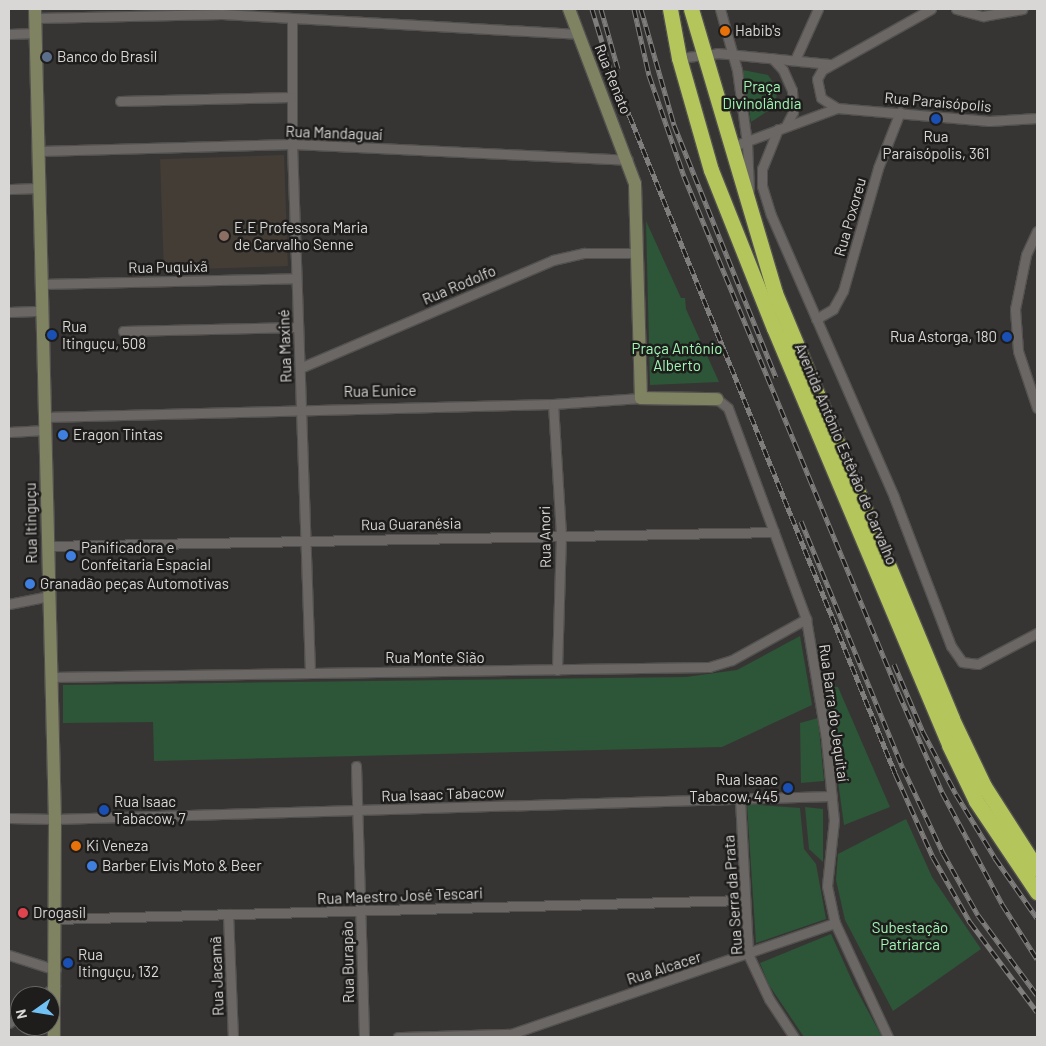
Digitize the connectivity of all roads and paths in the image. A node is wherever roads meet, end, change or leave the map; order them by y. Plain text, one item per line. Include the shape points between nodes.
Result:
1 (569, 9) edge
2 (670, 9) edge
3 (691, 9) edge
4 (720, 9) edge
5 (818, 9) edge
6 (932, 9) edge
7 (956, 9) edge
8 (1022, 9) edge
9 (35, 14) edge
10 (292, 18) junction
11 (36, 33) junction
12 (9, 34) edge
13 (578, 34) junction
14 (702, 54) junction
15 (733, 54) junction
16 (680, 58) junction
17 (772, 58) junction
18 (795, 60) junction
19 (829, 64) junction
20 (291, 97) junction
21 (690, 97) junction
22 (120, 101) dead end
23 (837, 108) junction
24 (900, 112) junction
25 (1037, 118) edge
26 (782, 128) junction
27 (747, 143) junction
28 (292, 144) junction
29 (731, 148) junction
30 (39, 152) junction
31 (628, 160) junction
32 (40, 188) junction
33 (9, 189) edge
34 (749, 212) junction
35 (1037, 230) edge
36 (635, 253) junction
37 (296, 278) junction
38 (41, 284) junction
39 (42, 310) junction
40 (9, 312) edge
41 (816, 319) junction
42 (298, 327) junction
43 (123, 331) dead end
44 (300, 368) junction
45 (641, 398) junction
46 (716, 399) joint
47 (553, 404) junction
48 (1037, 405) edge
49 (301, 409) junction
50 (45, 416) junction
51 (45, 430) junction
52 (9, 432) edge
53 (774, 532) junction
54 (561, 534) junction
55 (306, 540) junction
56 (48, 546) junction
57 (49, 596) junction
58 (9, 604) edge
59 (806, 618) junction
60 (1037, 633) edge
61 (557, 670) junction
62 (310, 672) junction
63 (51, 677) junction
64 (356, 766) dead end
65 (832, 796) junction
66 (740, 799) junction
67 (358, 810) junction
68 (9, 818) edge
69 (55, 819) junction
70 (1037, 869) edge
71 (1037, 892) edge
72 (745, 900) junction
73 (361, 911) junction
74 (228, 914) junction
75 (55, 919) junction
76 (835, 923) junction
77 (748, 954) junction
78 (9, 955) edge
79 (56, 970) junction
80 (55, 986) edge
81 (505, 1036) edge
82 (233, 1037) edge
83 (364, 1037) edge
84 (398, 1037) edge
85 (794, 1037) edge
86 (888, 1037) edge

1 - 13 main road, Rua Renato
2 - 16 highway, Avenida Antônio Estêvão de Carvalho
3 - 14 highway, Avenida Antônio Estêvão de Carvalho
4 - 15 street, Avenida Antônio Estêvão de Carvalho
5 - 18 street
6 - 19 street
7 - 8 street via 983,16
9 - 10 street via 204,14
9 - 11 main road, Rua Itinguçu
10 - 13 street
10 - 20 street, Rua Maxiné
11 - 12 street
11 - 30 main road, Rua Itinguçu
13 - 31 main road, Rua Renato
14 - 15 street
14 - 16 street
14 - 29 highway, Avenida Antônio Estêvão de Carvalho
15 - 17 street
15 - 27 street, Avenida Antônio Estêvão de Carvalho
16 - 21 highway, Avenida Antônio Estêvão de Carvalho
17 - 18 street
17 - 26 street, Avenida Antônio Estêvão de Carvalho via 792,90 792,112
18 - 19 street
19 - 23 street via 817,79 817,89 820,98
20 - 22 street
20 - 28 street, Rua Maxiné
21 - 29 highway via 710,135 722,146
21 - 71 highway, Avenida Antônio Estêvão de Carvalho via 733,227 927,696 976,801
23 - 24 street, Rua Paraisópolis
23 - 26 street
24 - 25 street, Rua Paraisópolis via 989,121
24 - 41 street, Rua Poxoreu via 878,168 843,291 833,309
26 - 27 street
26 - 41 street, Avenida Antônio Estêvão de Carvalho via 765,157 762,186 771,215
27 - 29 street
27 - 34 street, Avenida Antônio Estêvão de Carvalho
28 - 30 street, Rua Mandaguaí
28 - 31 street, Rua Mandaguaí
28 - 37 street, Rua Maxiné
29 - 34 highway, Avenida Antônio Estêvão de Carvalho
30 - 32 main road, Rua Itinguçu
31 - 36 main road via 636,195
32 - 33 street
32 - 38 main road, Rua Itinguçu
34 - 70 highway, Avenida Antônio Estêvão de Carvalho via 775,293 952,719 984,786
35 - 48 street via 1026,255 1015,309 1018,351
36 - 44 street, Rua Rodolfo via 584,253 553,260
36 - 45 main road
37 - 38 street, Rua Puquixã
37 - 42 street, Rua Maxiné
38 - 39 main road, Rua Itinguçu
39 - 40 street
39 - 50 main road, Rua Itinguçu
41 - 60 street, Avenida Antônio Estêvão de Carvalho via 894,497 952,646 967,665 986,661
42 - 43 street
42 - 44 street, Rua Maxiné
44 - 49 street, Rua Maxiné
45 - 46 main road, Rua Eunice
45 - 47 street, Rua Eunice
46 - 53 street, Rua Barra do Jequitaí via 728,408
47 - 49 street, Rua Eunice
47 - 54 street, Rua Anori
49 - 50 street, Rua Eunice
49 - 55 street, Rua Maxiné
50 - 51 main road, Rua Itinguçu
51 - 52 street
51 - 56 main road, Rua Itinguçu
53 - 54 street, Rua Guaranésia
53 - 59 street, Rua Barra do Jequitaí
54 - 55 street, Rua Guaranésia
54 - 61 street, Rua Anori
55 - 56 street, Rua Guaranésia
55 - 62 street, Rua Maxiné
56 - 57 main road, Rua Itinguçu
57 - 58 street
57 - 63 main road, Rua Itinguçu
59 - 61 street, Rua Monte Sião via 732,660 709,667
59 - 65 street, Rua Barra do Jequitaí
61 - 62 street, Rua Monte Sião
62 - 63 street, Rua Monte Sião
63 - 69 main road, Rua Itinguçu
64 - 67 street, Rua Burapão
65 - 66 street, Rua Isaac Tabacow
65 - 76 street, Rua Barra do Jequitaí via 834,828 826,876
66 - 67 street, Rua Isaac Tabacow
66 - 72 street, Rua Serra da Prata
67 - 69 street, Rua Isaac Tabacow
67 - 73 street, Rua Burapão
68 - 69 street, Rua Isaac Tabacow
69 - 75 main road, Rua Itinguçu
72 - 73 street, Rua Maestro José Tescari
72 - 77 street, Rua Serra da Prata
73 - 74 street, Rua Maestro José Tescari
73 - 83 street, Rua Burapão
74 - 75 street, Rua Maestro José Tescari
74 - 82 street, Rua Jacamã
75 - 79 main road, Rua Itinguçu
76 - 77 street, Rua Alcacer
76 - 86 street, Rua Barra do Jequitaí
77 - 81 street, Rua Alcacer
77 - 85 street, Rua Serra da Prata via 769,999
78 - 79 street
79 - 80 main road, Rua Itinguçu
81 - 84 street, Rua Alcacer

